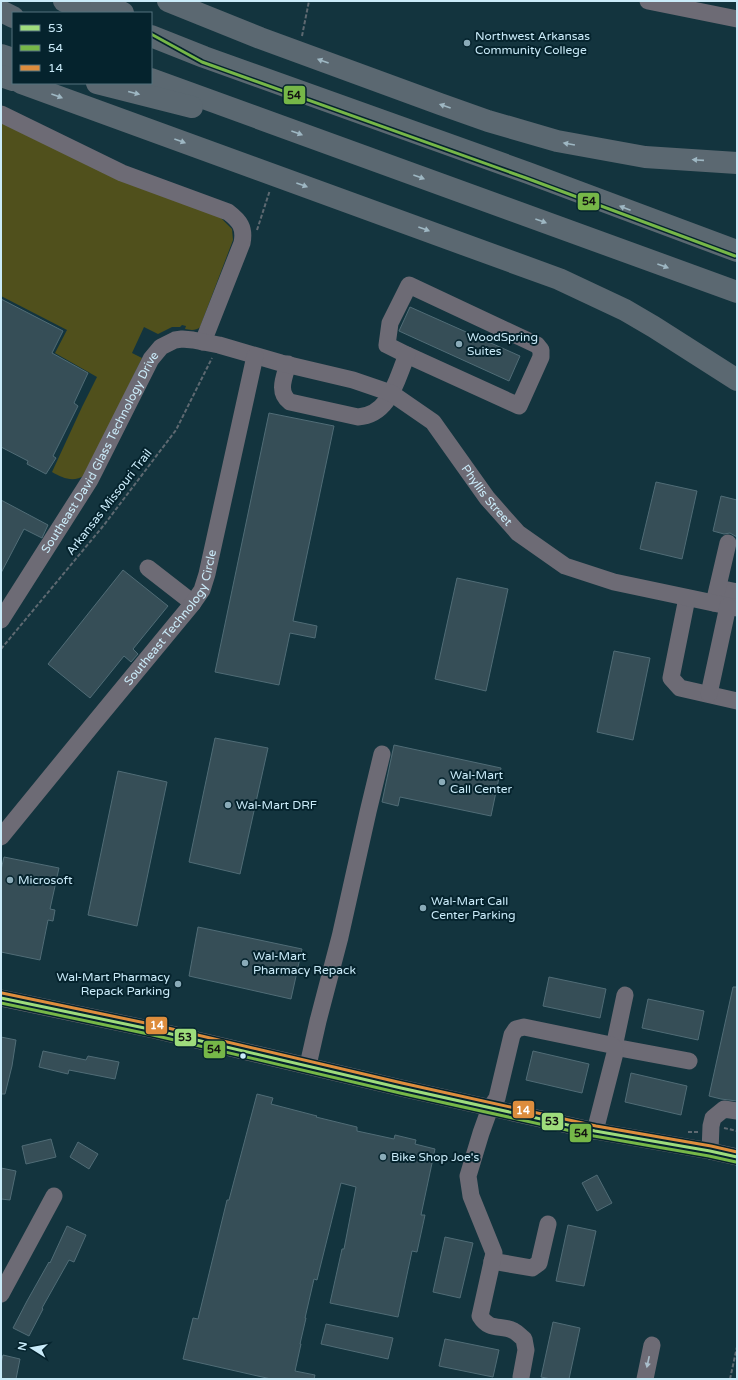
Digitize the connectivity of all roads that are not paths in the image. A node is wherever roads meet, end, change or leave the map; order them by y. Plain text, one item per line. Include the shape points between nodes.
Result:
1 (64, 1) edge
2 (102, 1) edge
3 (168, 1) edge
4 (648, 1) edge
5 (1, 11) edge
6 (92, 12) edge
7 (121, 12) edge
8 (12, 16) edge
9 (737, 19) edge
10 (152, 29) edge
11 (152, 36) edge
12 (1, 55) edge
13 (204, 57) junction
14 (12, 59) edge
15 (1, 76) edge
16 (152, 79) edge
17 (12, 80) edge
18 (24, 84) edge
19 (101, 84) edge
20 (1, 114) edge
21 (260, 119) junction
22 (737, 163) edge
23 (737, 251) edge
24 (737, 292) edge
25 (209, 348) junction
26 (406, 355) junction
27 (255, 356) junction
28 (288, 364) junction
29 (737, 380) edge
30 (391, 393) junction
31 (728, 543) dead end
32 (148, 568) dead end
33 (687, 598) junction
34 (727, 600) edge
35 (193, 603) junction
36 (1, 620) edge
37 (709, 694) junction
38 (737, 701) edge
39 (382, 754) dead end
40 (1, 837) edge
41 (625, 995) dead end
42 (1, 998) edge
43 (614, 1047) junction
44 (689, 1061) dead end
45 (308, 1065) junction
46 (490, 1108) junction
47 (737, 1112) edge
48 (596, 1131) junction
49 (710, 1151) junction
50 (737, 1157) edge
51 (54, 1196) dead end
52 (548, 1224) dead end
53 (492, 1261) junction
54 (1, 1294) edge
55 (652, 1345) dead end
56 (521, 1377) dead end
57 (645, 1379) edge

1 - 6 highway
2 - 7 highway
22 -> 3 highway via 645,157 556,141 440,104 260,38
4 - 9 street
5 - 8 highway
10 - 13 highway
11 - 13 highway
12 - 14 highway
23 -> 13 highway via 535,175
15 - 17 highway
16 - 21 highway
18 -> 29 highway via 559,279 625,310
19 -> 21 highway via 180,104
20 - 25 street via 104,165 234,217 242,229 242,243
21 -> 24 highway
25 - 27 street, Southeast David Glass Technology Drive
25 - 36 street, Southeast David Glass Technology Drive via 182,339 175,340 157,351 90,480
26 - 26 street via 387,345 387,337 390,324 409,285 537,344 541,350 541,357 519,406
26 - 30 street
27 - 28 street, Phyllis Street
27 - 35 street, Southeast Technology Circle via 207,574 202,590
28 - 30 street, Phyllis Street via 353,380
28 - 30 street via 283,391 285,398 299,405 358,417 380,409
30 - 33 street, Phyllis Street via 433,422 487,498 518,533 553,558 565,566 614,582
31 - 34 street
32 - 35 street
33 - 34 street, Phyllis Street
33 - 37 street via 671,678 680,688
34 - 37 street
35 - 40 street, Southeast Technology Circle
37 - 38 street
39 - 45 street
41 - 43 street
42 - 45 street
43 - 44 street
43 - 46 street via 524,1027 516,1029 512,1035 497,1098
43 - 48 street via 615,1052
45 - 46 street
46 - 48 street
46 - 53 street via 468,1176 470,1196 494,1254
47 - 49 street via 724,1109 713,1118
48 - 49 street
49 - 50 street
51 - 54 street
52 - 53 street via 539,1263 532,1268
53 - 56 street via 480,1316 484,1323 513,1331 524,1339 526,1350
55 -> 57 street

